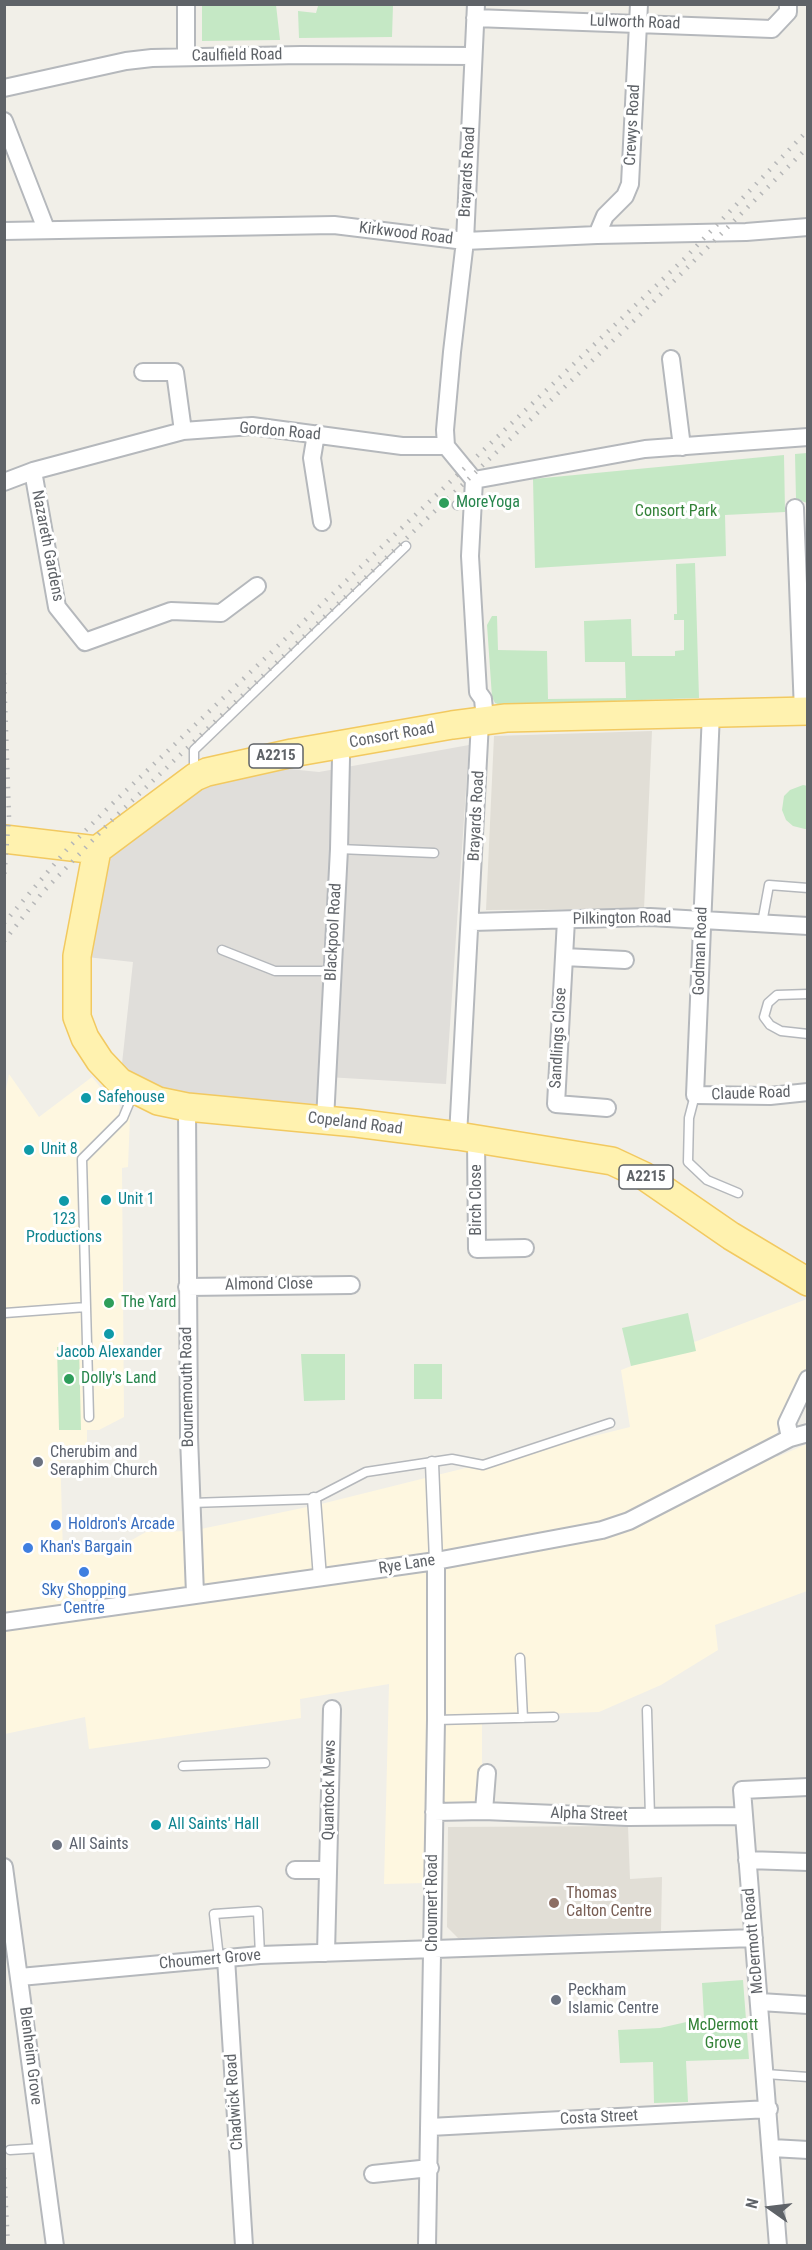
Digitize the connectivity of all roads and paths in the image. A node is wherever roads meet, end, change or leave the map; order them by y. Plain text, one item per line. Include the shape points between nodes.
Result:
1 (186, 4) edge
2 (639, 4) edge
3 (788, 8) edge
4 (476, 11) edge
5 (638, 22) junction
6 (473, 56) junction
7 (186, 57) junction
8 (4, 88) edge
9 (4, 121) edge
10 (807, 227) edge
11 (46, 229) junction
12 (4, 231) edge
13 (597, 235) junction
14 (465, 241) junction
15 (671, 359) dead end
16 (143, 372) dead end
17 (183, 431) junction
18 (316, 435) junction
19 (807, 437) edge
20 (446, 446) junction
21 (682, 447) junction
22 (33, 471) junction
23 (474, 480) junction
24 (4, 482) edge
25 (474, 498) junction
26 (457, 505) dead end
27 (795, 508) dead end
28 (322, 522) dead end
29 (406, 546) dead end
30 (257, 586) dead end
31 (805, 711) edge
32 (711, 712) junction
33 (480, 722) junction
34 (338, 745) junction
35 (195, 777) junction
36 (4, 839) edge
37 (339, 849) junction
38 (97, 850) junction
39 (434, 853) dead end
40 (807, 888) edge
41 (702, 919) junction
42 (566, 920) junction
43 (471, 922) junction
44 (762, 923) junction
45 (807, 926) edge
46 (222, 950) dead end
47 (564, 957) junction
48 (625, 960) dead end
49 (331, 971) junction
50 (807, 994) edge
51 (807, 1034) edge
52 (134, 1090) junction
53 (807, 1092) edge
54 (695, 1095) junction
55 (187, 1107) junction
56 (607, 1108) dead end
57 (325, 1120) junction
58 (467, 1137) junction
59 (738, 1193) dead end
60 (525, 1248) dead end
61 (807, 1282) edge
62 (351, 1284) dead end
63 (187, 1287) junction
64 (86, 1307) junction
65 (5, 1313) edge
66 (807, 1379) edge
67 (89, 1417) dead end
68 (610, 1423) dead end
69 (807, 1434) edge
70 (790, 1438) junction
71 (432, 1463) junction
72 (314, 1500) junction
73 (190, 1503) junction
74 (436, 1561) junction
75 (320, 1578) junction
76 (195, 1594) junction
77 (4, 1622) edge
78 (520, 1658) dead end
79 (332, 1709) dead end
80 (647, 1710) dead end
81 (554, 1717) dead end
82 (523, 1718) junction
83 (436, 1720) junction
84 (265, 1763) dead end
85 (183, 1766) dead end
86 (487, 1773) dead end
87 (807, 1787) edge
88 (484, 1810) junction
89 (434, 1812) junction
90 (744, 1816) junction
91 (650, 1817) junction
92 (747, 1860) junction
93 (807, 1862) edge
94 (4, 1868) edge
95 (295, 1870) dead end
96 (328, 1870) junction
97 (754, 1938) junction
98 (432, 1948) junction
99 (326, 1953) junction
100 (260, 1955) junction
101 (222, 1958) junction
102 (20, 1977) junction
103 (760, 2002) junction
104 (807, 2004) edge
105 (766, 2074) junction
106 (807, 2077) edge
107 (769, 2109) junction
108 (430, 2127) junction
109 (42, 2148) junction
110 (772, 2148) junction
111 (10, 2150) dead end
112 (807, 2150) edge
113 (430, 2168) junction
114 (373, 2174) dead end
115 (55, 2246) edge
116 (244, 2246) edge
117 (428, 2246) edge
118 (778, 2246) edge

1 - 7 street
2 - 5 street, Crewys Road
3 - 5 street, Lulworth Road via 772,29
4 - 5 street, Lulworth Road
4 - 6 street, Brayards Road
5 - 13 street, Crewys Road via 630,184 625,196 605,216
6 - 7 street, Caulfield Road
6 - 14 street, Brayards Road
7 - 8 street, Caulfield Road via 126,61
9 - 11 street
10 - 13 street, Kirkwood Road
11 - 12 street, Kirkwood Road
11 - 14 street, Kirkwood Road via 334,225
13 - 14 street, Kirkwood Road
14 - 20 street, Brayards Road
15 - 21 street
16 - 17 street via 175,372
17 - 18 street, Gordon Road via 252,426
17 - 22 street, Gordon Road
18 - 20 street, Gordon Road via 402,446
18 - 28 street via 312,458
19 - 21 street
20 - 23 street
21 - 23 street via 567,461
22 - 24 street, Gordon Road
22 - 30 street, Nazareth Gardens via 57,606 85,642 171,611 221,613
23 - 25 street
25 - 26 lane
25 - 33 street, Brayards Road via 470,556 478,692 484,709
27 - 31 street
29 - 35 lane via 194,750
31 - 32 main road, Consort Road / A2215
32 - 33 main road, Consort Road / A2215
32 - 41 street, Godman Road
33 - 34 main road, Consort Road / A2215
33 - 43 street, Brayards Road
34 - 35 main road, Consort Road / A2215 via 251,761
34 - 37 street, Blackpool Road
35 - 38 main road, Consort Road / A2215
36 - 38 main road
37 - 39 lane
37 - 49 street, Blackpool Road
38 - 52 main road, Copeland Road / A2215 via 80,935 75,987 77,1017 100,1061
40 - 44 lane via 769,885
41 - 42 street, Pilkington Road
41 - 44 street, Pilkington Road
41 - 54 street, Godman Road
42 - 43 street, Pilkington Road
42 - 47 street, Sandlings Close
43 - 58 street, Brayards Road
44 - 45 street, Pilkington Road
46 - 49 lane via 275,970
47 - 48 street
47 - 56 street, Sandlings Close via 556,1104
49 - 57 street, Blackpool Road
50 - 51 lane via 777,995 768,1003 764,1017 781,1031
52 - 55 main road, Copeland Road / A2215 via 158,1101
52 - 64 lane via 123,1118 82,1159
53 - 54 street, Claude Road via 770,1096
54 - 59 lane, Godman Road via 689,1118 688,1162 707,1180
55 - 57 main road, Copeland Road / A2215
55 - 63 street, Bournemouth Road
57 - 58 main road, Copeland Road / A2215
58 - 60 street, Birch Close via 477,1249
58 - 61 main road, Copeland Road / A2215 via 590,1156 627,1166
62 - 63 street, Almond Close
63 - 73 street, Bournemouth Road
64 - 65 lane
64 - 67 lane
66 - 70 street via 787,1423
68 - 71 lane via 483,1465 452,1459
69 - 70 street, Rye Lane
70 - 74 street, Rye Lane via 629,1521 602,1530
71 - 72 lane via 360,1474
71 - 74 street
72 - 73 lane
72 - 75 street
73 - 76 street, Bournemouth Road
74 - 75 street, Rye Lane
74 - 83 street, Choumert Road
75 - 76 street, Rye Lane
76 - 77 street, Rye Lane
78 - 82 lane
79 - 96 street, Quantock Mews
80 - 91 lane
81 - 82 lane
82 - 83 lane
83 - 89 street, Choumert Road
84 - 85 lane
86 - 88 street
87 - 90 street, McDermott Road via 742,1790
88 - 89 street, Alpha Street
88 - 91 street, Alpha Street
89 - 98 street, Choumert Road
90 - 91 street, Alpha Street
90 - 92 street, McDermott Road
92 - 93 street
92 - 97 street, McDermott Road
94 - 102 street, Blenheim Grove
95 - 96 street
96 - 99 street, Quantock Mews
97 - 98 street
97 - 103 street, McDermott Road
98 - 99 street, Choumert Grove
98 - 108 street, Choumert Road
99 - 100 street, Choumert Grove
100 - 101 street, Choumert Grove
100 - 101 lane via 258,1911 214,1914
101 - 102 street, Choumert Grove
101 - 116 street, Chadwick Road
102 - 109 street, Blenheim Grove
103 - 104 street
103 - 105 street, McDermott Road
105 - 106 lane
105 - 107 street, McDermott Road
107 - 108 street, Costa Street
107 - 110 street, McDermott Road
108 - 113 street, Choumert Road
109 - 111 lane
109 - 115 street, Blenheim Grove
110 - 112 street
110 - 118 street, McDermott Road
113 - 114 street
113 - 117 street, Choumert Road

